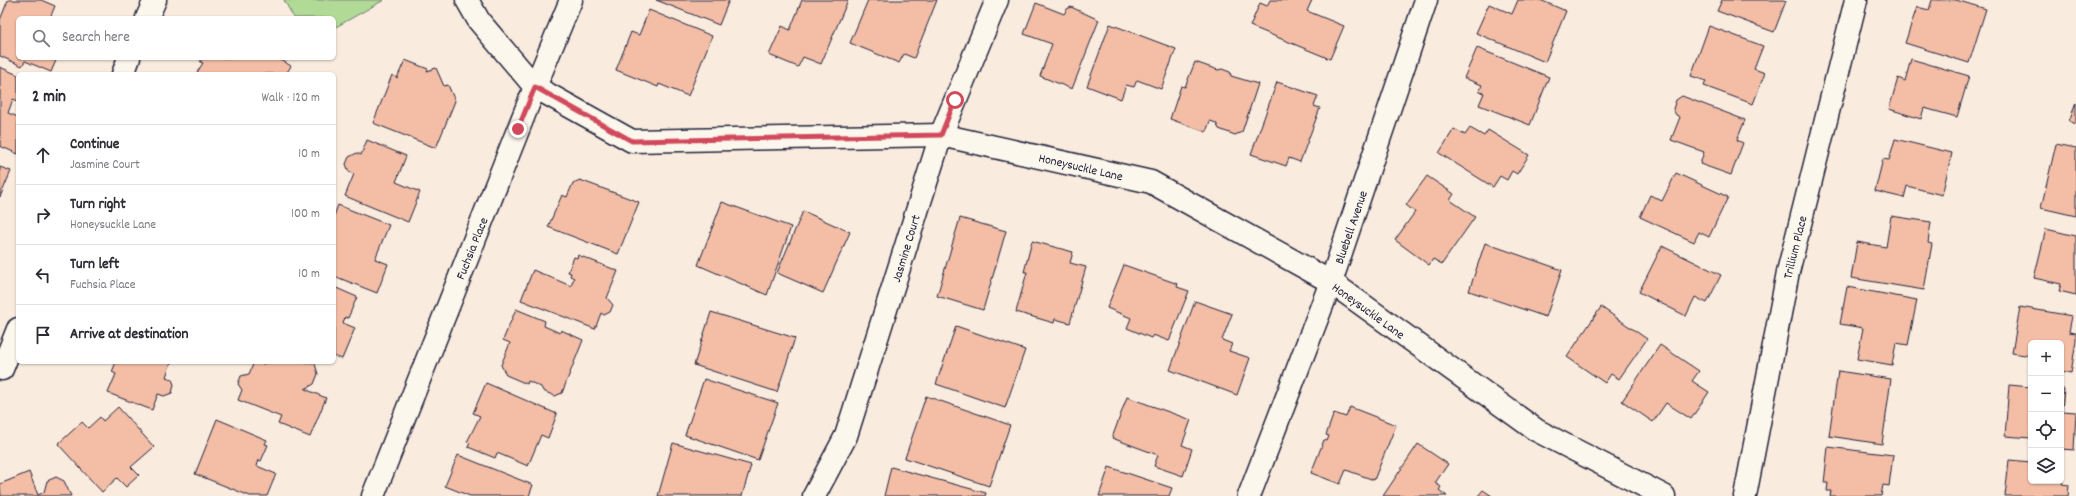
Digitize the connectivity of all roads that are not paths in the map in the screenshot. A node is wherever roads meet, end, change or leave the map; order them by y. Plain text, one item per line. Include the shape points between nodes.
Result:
1 (155, 0) edge
2 (467, 0) edge
3 (571, 0) edge
4 (997, 0) edge
5 (1426, 0) edge
6 (1856, 0) edge
7 (148, 16) edge
8 (128, 60) edge
9 (124, 72) edge
10 (535, 87) junction
11 (941, 135) junction
12 (1331, 282) junction
13 (16, 334) edge
14 (2, 369) dead end
15 (373, 496) edge
16 (814, 496) edge
17 (1249, 496) edge
18 (1664, 496) edge
19 (1745, 496) edge

1 - 7 street
2 - 10 street, Honeysuckle Lane via 479,21
3 - 10 street, Fuchsia Place
4 - 11 street, Jasmine Court
5 - 12 street, Bluebell Avenue
6 - 19 street, Trillium Place via 1788,272
8 - 9 street
10 - 11 street, Honeysuckle Lane via 632,141
10 - 15 street, Fuchsia Place
11 - 12 street, Honeysuckle Lane via 1151,182
11 - 16 street, Jasmine Court via 846,436
12 - 17 street, Bluebell Avenue
12 - 18 street, Honeysuckle Lane via 1536,430
13 - 14 street

